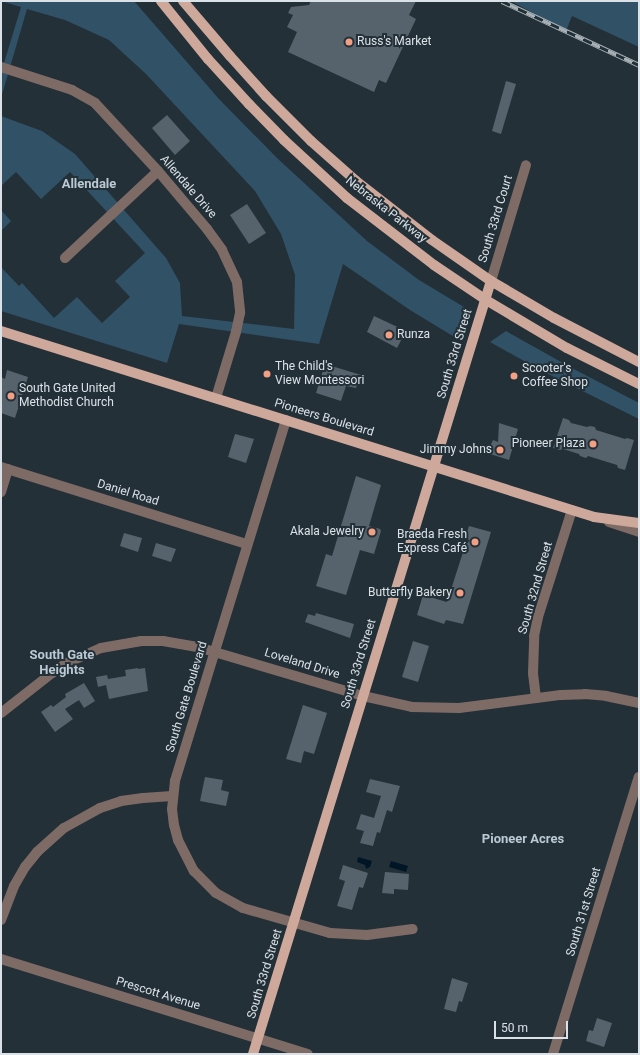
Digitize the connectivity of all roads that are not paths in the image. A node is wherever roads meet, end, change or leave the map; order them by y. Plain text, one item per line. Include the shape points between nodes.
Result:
1 (161, 1) edge
2 (184, 1) edge
3 (1, 67) edge
4 (526, 165) dead end
5 (158, 172) junction
6 (65, 258) dead end
7 (491, 281) junction
8 (486, 300) junction
9 (1, 331) edge
10 (639, 362) edge
11 (639, 384) edge
12 (216, 398) junction
13 (286, 420) junction
14 (434, 466) junction
15 (4, 468) edge
16 (1, 492) edge
17 (572, 510) junction
18 (594, 517) junction
19 (639, 523) edge
20 (639, 532) edge
21 (247, 544) junction
22 (214, 652) junction
23 (363, 696) junction
24 (536, 698) junction
25 (639, 703) edge
26 (1, 713) edge
27 (639, 777) edge
28 (172, 796) junction
29 (1, 920) edge
30 (294, 924) junction
31 (413, 929) dead end
32 (1, 959) edge
33 (258, 1038) junction
34 (253, 1054) edge
35 (308, 1054) edge
36 (553, 1054) edge

1 - 8 main road, Nebraska Parkway via 213,65 318,172 386,229
2 - 7 main road, Nebraska Parkway via 230,56 311,141 401,216
3 - 5 street, Allendale Drive via 72,90 90,100
4 - 7 street, South 33rd Court
5 - 6 street
5 - 12 street, Allendale Drive via 207,229 228,261 237,282 239,322
7 - 8 main road, South 33rd Street
7 - 10 main road, Nebraska Parkway via 559,321
8 - 11 main road, Nebraska Parkway via 567,348
8 - 14 main road, South 33rd Street
9 - 12 main road, Pioneers Boulevard
12 - 13 main road, Pioneers Boulevard
13 - 14 main road, Pioneers Boulevard
13 - 21 street, South Gate Boulevard
14 - 17 main road, Pioneers Boulevard
14 - 23 main road, South 33rd Street
15 - 16 street
15 - 21 street, Daniel Road
17 - 18 main road, Pioneers Boulevard
17 - 24 street, South 32nd Street via 534,636 532,667
18 - 19 main road
18 - 20 street, Pioneers Boulevard
21 - 22 street, South Gate Boulevard
22 - 23 street, Loveland Drive
22 - 26 street, Loveland Drive via 163,641 135,642 101,648 52,673
22 - 28 street, South Gate Boulevard via 174,781
23 - 24 street, Loveland Drive via 434,709
23 - 30 main road, South 33rd Street
24 - 25 street, Loveland Drive via 585,694
27 - 36 street, South 31st Street
28 - 29 street via 121,801 100,808 64,828 37,852 25,867 14,886
28 - 30 street, South Gate Boulevard via 178,840 185,858 204,883 222,897 243,908
30 - 31 street, South Gate Boulevard via 349,935
30 - 33 main road, South 33rd Street
32 - 33 street, Prescott Avenue
33 - 34 main road, South 33rd Street
33 - 35 street, Prescott Avenue

